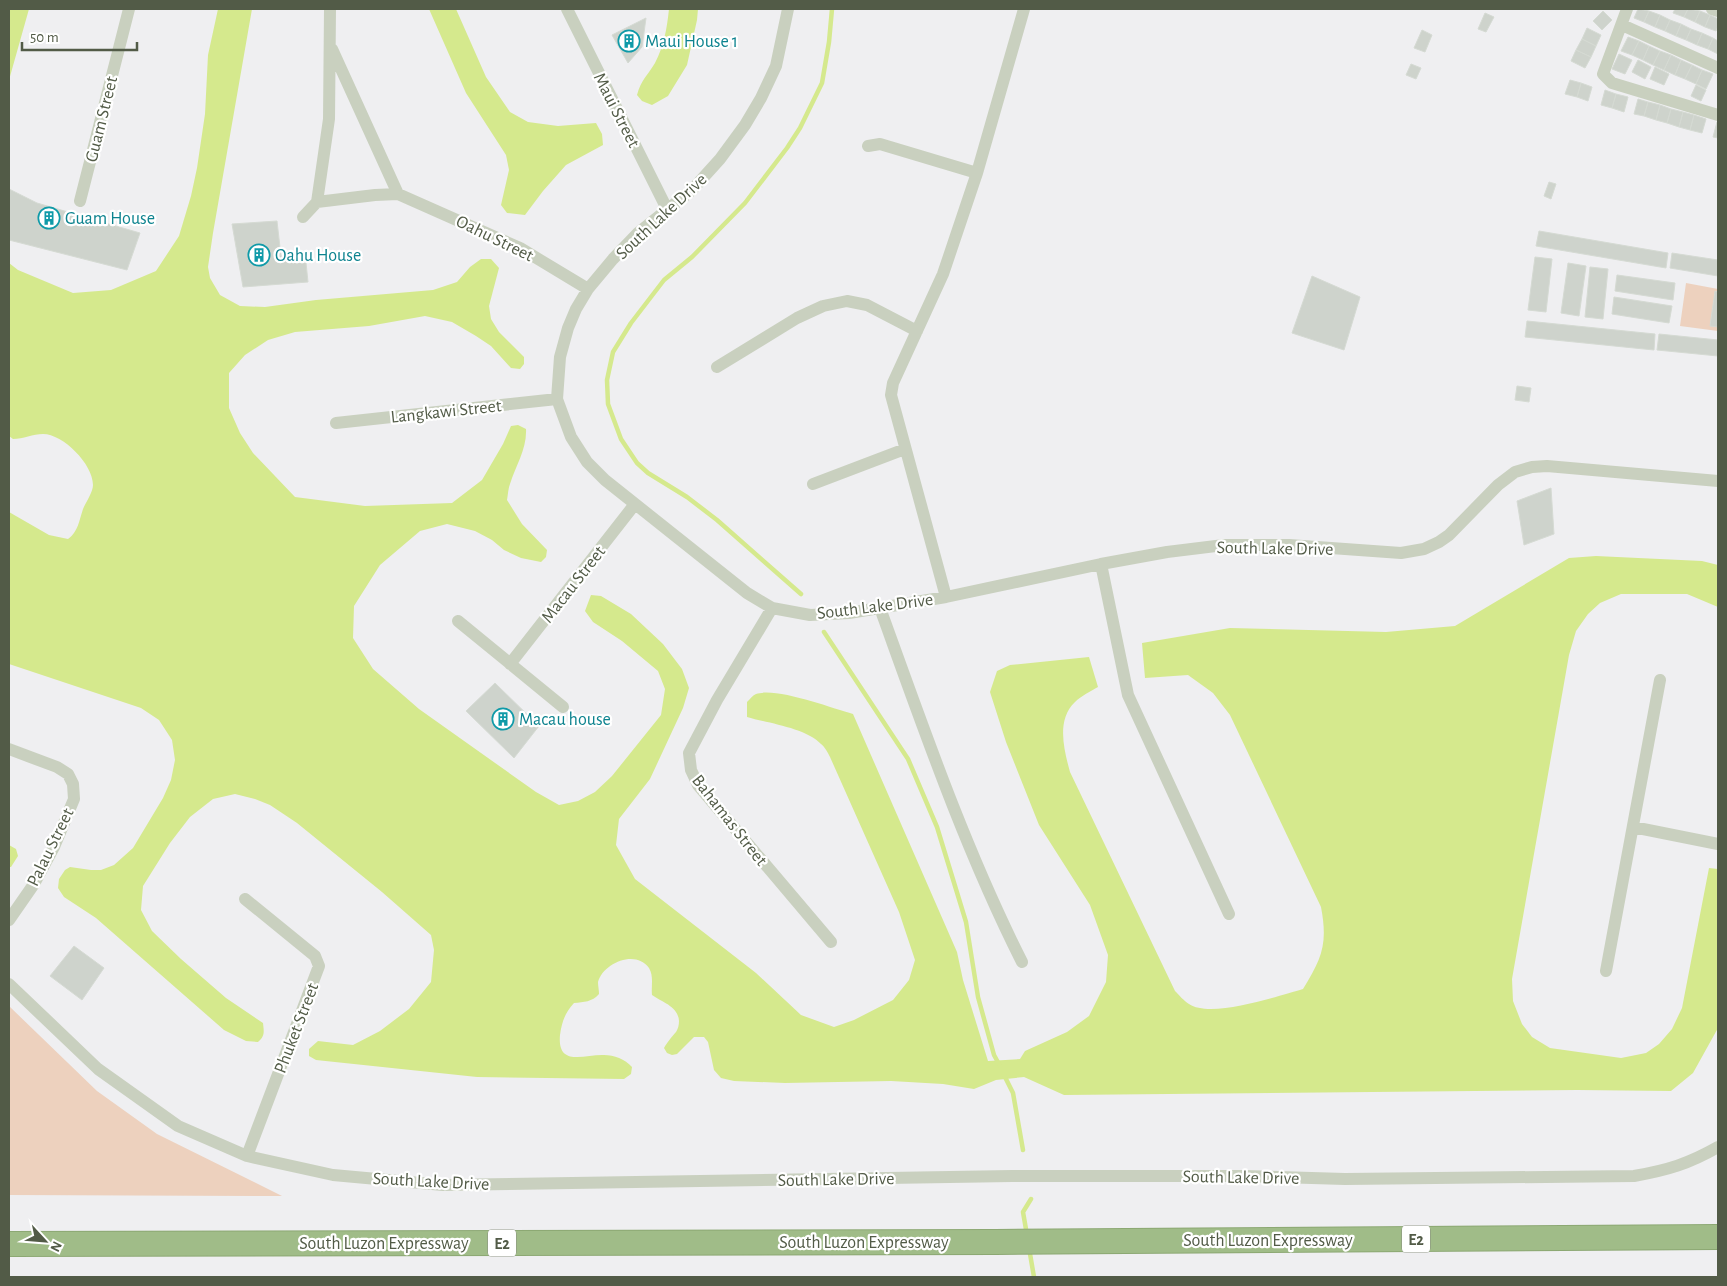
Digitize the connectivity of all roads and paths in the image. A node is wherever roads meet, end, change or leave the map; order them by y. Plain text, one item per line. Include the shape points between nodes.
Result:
1 (129, 9) edge
2 (330, 9) edge
3 (567, 9) edge
4 (788, 9) edge
5 (1627, 9) edge
6 (1712, 9) edge
7 (1020, 10) edge
8 (1718, 11) edge
9 (1622, 25) junction
10 (331, 47) junction
11 (1718, 68) edge
12 (1718, 115) edge
13 (868, 146) dead end
14 (976, 173) junction
15 (398, 194) junction
16 (80, 201) dead end
17 (317, 202) junction
18 (668, 210) junction
19 (303, 217) dead end
20 (588, 289) junction
21 (917, 331) junction
22 (717, 366) dead end
23 (557, 399) junction
24 (336, 423) dead end
25 (905, 449) junction
26 (1718, 481) edge
27 (813, 484) dead end
28 (635, 504) junction
29 (1101, 564) junction
30 (946, 597) junction
31 (772, 608) junction
32 (880, 608) junction
33 (458, 621) dead end
34 (510, 664) junction
35 (1660, 680) dead end
36 (563, 707) dead end
37 (9, 750) edge
38 (1633, 827) junction
39 (1718, 844) edge
40 (245, 899) dead end
41 (1229, 914) dead end
42 (9, 920) edge
43 (831, 942) dead end
44 (1022, 962) dead end
45 (1606, 971) dead end
46 (9, 984) edge
47 (1718, 1147) edge
48 (247, 1156) junction
49 (1718, 1237) edge
50 (9, 1244) edge

1 - 16 street, Guam Street
2 - 10 street
3 - 18 street, Maui Street
4 - 18 street, South Lake Drive via 776,66 745,125 692,190
5 - 9 street
6 - 8 street
7 - 14 street
9 - 11 street
9 - 12 street via 1603,74 1612,83
10 - 15 street
10 - 17 street via 329,119
13 - 14 street via 880,144
14 - 21 street via 942,274
15 - 17 street
15 - 20 street, Oahu Street via 520,248
17 - 19 street
18 - 20 street, South Lake Drive via 638,233
20 - 23 street, South Lake Drive via 568,328 560,357
21 - 22 street via 867,305 847,301 823,306 797,318
21 - 25 street via 891,394
23 - 24 street, Langkawi Street
23 - 28 street, South Lake Drive via 571,437 587,462
25 - 27 street
25 - 30 street
26 - 29 street, South Lake Drive via 1532,467 1515,472 1449,535 1424,549 1401,553 1289,545 1224,545
28 - 31 street, South Lake Drive
28 - 34 street, Macau Street
29 - 30 street, South Lake Drive
29 - 41 street via 1128,695
30 - 32 street, South Lake Drive
31 - 32 street, South Lake Drive via 810,615
31 - 43 street, Bahamas Street via 689,753 691,770 698,785
32 - 44 street via 943,779 998,914
33 - 34 street
34 - 36 street
35 - 38 street
37 - 42 street, Palau Street via 68,774 73,784 74,799 54,847
38 - 39 street
38 - 45 street
40 - 48 street, Phuket Street via 315,956 319,966
46 - 48 street, South Lake Drive via 120,1086 178,1126
47 - 48 street, South Lake Drive via 1696,1160 1634,1176 1345,1179 1012,1176 443,1185 334,1175
49 - 50 highway, South Luzon Expressway / E2

